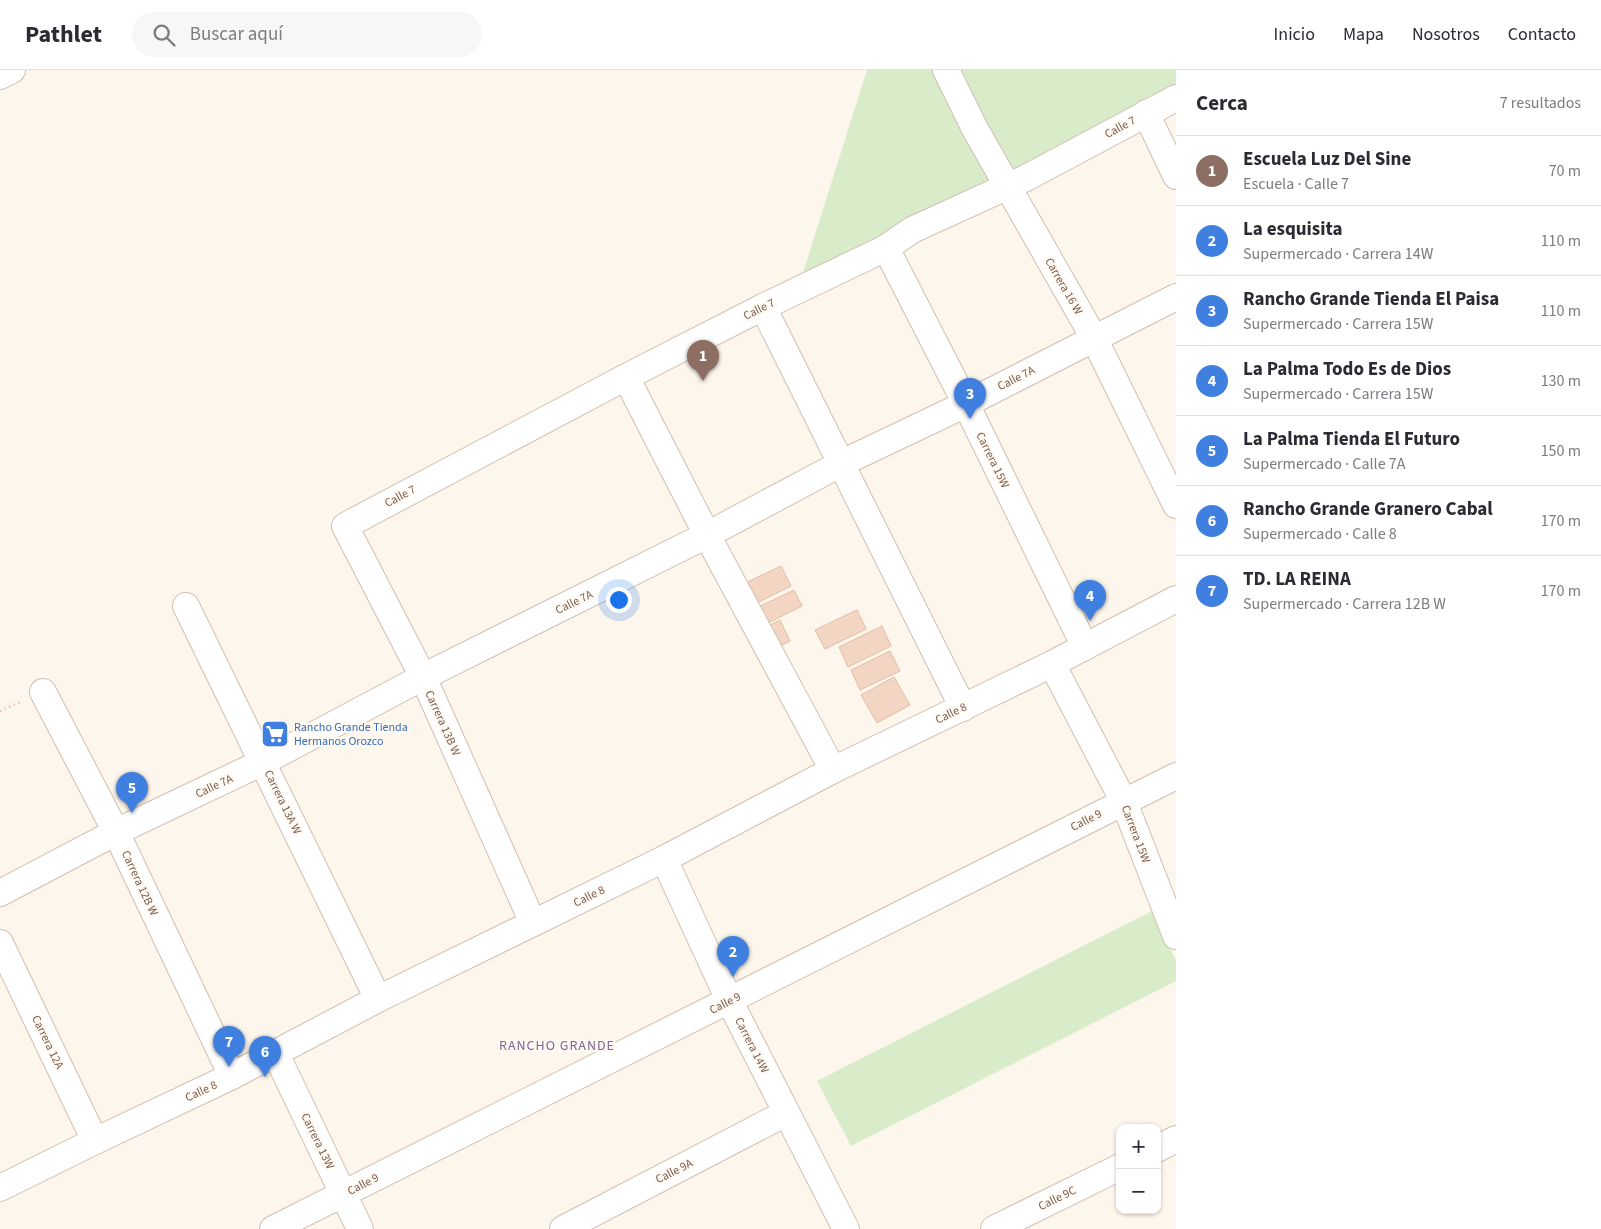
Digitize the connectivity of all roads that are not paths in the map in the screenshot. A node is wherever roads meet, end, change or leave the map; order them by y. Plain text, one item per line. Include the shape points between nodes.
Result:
1 (12, 70) edge
2 (946, 70) edge
3 (0, 76) edge
4 (1176, 98) edge
5 (1146, 113) junction
6 (1176, 176) edge
7 (1008, 187) junction
8 (886, 248) junction
9 (1176, 297) edge
10 (763, 307) junction
11 (1094, 338) junction
12 (626, 376) junction
13 (966, 404) junction
14 (842, 463) junction
15 (1176, 505) edge
16 (345, 526) joint
17 (707, 535) junction
18 (1176, 599) edge
19 (186, 606) dead end
20 (1085, 647) junction
21 (1052, 664) junction
22 (423, 677) junction
23 (43, 692) dead end
24 (963, 708) junction
25 (263, 762) junction
26 (833, 770) junction
27 (1176, 776) edge
28 (1124, 802) junction
29 (116, 832) junction
30 (664, 859) junction
31 (0, 893) edge
32 (533, 923) junction
33 (1175, 930) edge
34 (0, 943) edge
35 (378, 999) junction
36 (729, 1000) junction
37 (276, 1054) junction
38 (232, 1076) junction
39 (786, 1113) junction
40 (1176, 1139) edge
41 (95, 1141) junction
42 (1161, 1146) edge
43 (1116, 1169) edge
44 (0, 1188) edge
45 (343, 1194) junction
46 (273, 1229) edge
47 (360, 1229) edge
48 (563, 1229) edge
49 (846, 1229) edge
50 (994, 1229) edge

1 - 3 street
2 - 7 street, Carrera 16 W
4 - 5 street, Calle 7
5 - 6 street
5 - 7 street, Calle 7
7 - 8 street, Calle 7 via 912,230
7 - 11 street, Carrera 16 W
8 - 10 street, Calle 7
8 - 13 street, Carrera 15W
9 - 11 street, Calle 7A
10 - 12 street, Calle 7
10 - 14 street
11 - 13 street, Calle 7A
11 - 15 street, Carrera 16 W
12 - 16 street, Calle 7
12 - 17 street
13 - 14 street, Calle 7A
13 - 20 street, Carrera 15W
14 - 17 street, Calle 7A
14 - 24 street
16 - 22 street, Carrera 13B W
17 - 22 street, Calle 7A
17 - 26 street
18 - 20 street, Calle 8
19 - 25 street, Carrera 13A W
20 - 21 street, Calle 8
21 - 24 street, Calle 8
21 - 28 street, Carrera 15W
22 - 25 street, Calle 7A
22 - 32 street, Carrera 13B W
23 - 29 street, Carrera 12B W
24 - 26 street, Calle 8
25 - 29 street, Calle 7A
25 - 35 street, Carrera 13A W
26 - 30 street, Calle 8
27 - 28 street, Calle 9
28 - 33 street, Carrera 15W
28 - 36 street, Calle 9
29 - 31 street, Calle 7A
29 - 38 street, Carrera 12B W
30 - 32 street, Calle 8
30 - 36 street, Carrera 14W
32 - 35 street, Calle 8
34 - 41 street, Carrera 12A
35 - 37 street, Calle 8
36 - 39 street, Carrera 14W
36 - 45 street, Calle 9
37 - 38 street, Calle 8
37 - 45 street, Carrera 13W
38 - 41 street, Calle 8
39 - 48 street, Calle 9A
39 - 49 street, Carrera 14W
40 - 42 street
41 - 44 street, Calle 8
43 - 50 street, Calle 9C
45 - 46 street, Calle 9
45 - 47 street, Carrera 13W

